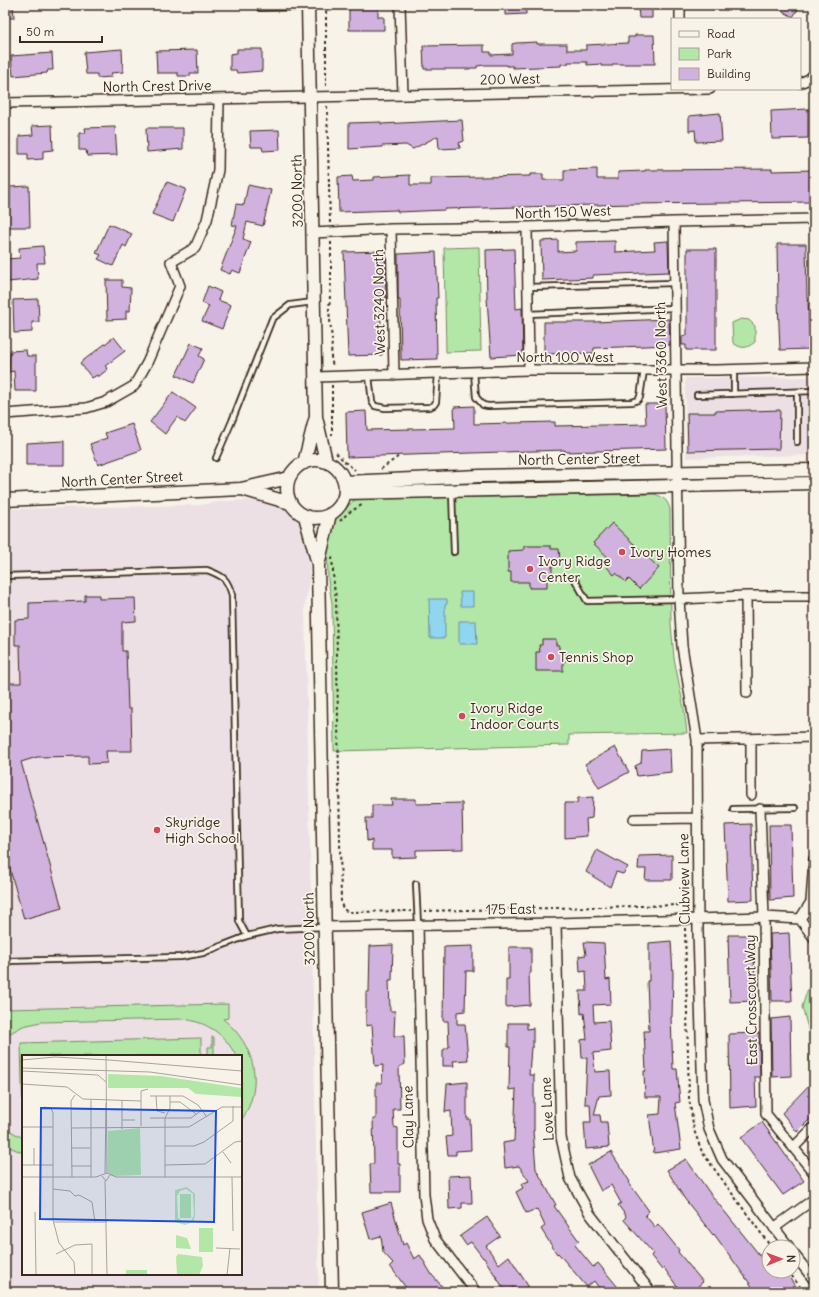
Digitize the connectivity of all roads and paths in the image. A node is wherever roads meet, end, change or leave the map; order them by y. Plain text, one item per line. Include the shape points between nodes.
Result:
1 (326, 5) edge
2 (400, 5) edge
3 (680, 5) edge
4 (308, 6) edge
5 (260, 8) dead end
6 (680, 18) edge
7 (814, 74) edge
8 (326, 83) dead end
9 (801, 83) edge
10 (671, 89) edge
11 (403, 95) junction
12 (310, 97) junction
13 (219, 99) junction
14 (5, 102) edge
15 (327, 111) dead end
16 (329, 218) dead end
17 (814, 219) edge
18 (674, 222) junction
19 (527, 227) junction
20 (392, 229) junction
21 (313, 232) junction
22 (331, 245) dead end
23 (674, 283) junction
24 (528, 287) junction
25 (315, 302) junction
26 (674, 308) junction
27 (528, 314) junction
28 (333, 364) dead end
29 (814, 367) edge
30 (529, 370) junction
31 (644, 370) junction
32 (675, 370) junction
33 (734, 370) junction
34 (474, 372) junction
35 (438, 374) junction
36 (394, 375) junction
37 (369, 376) junction
38 (316, 377) junction
39 (332, 390) dead end
40 (814, 391) edge
41 (797, 392) junction
42 (734, 394) junction
43 (698, 395) dead end
44 (5, 414) edge
45 (316, 417) junction
46 (332, 437) dead end
47 (798, 442) dead end
48 (335, 449) dead end
49 (399, 456) dead end
50 (216, 458) dead end
51 (326, 461) junction
52 (304, 462) junction
53 (379, 470) dead end
54 (814, 470) edge
55 (360, 471) dead end
56 (677, 472) junction
57 (289, 478) junction
58 (814, 483) edge
59 (345, 487) junction
60 (678, 487) junction
61 (241, 489) junction
62 (452, 491) junction
63 (5, 500) edge
64 (290, 503) junction
65 (364, 504) dead end
66 (305, 516) junction
67 (333, 519) junction
68 (454, 552) dead end
69 (332, 554) dead end
70 (318, 565) junction
71 (5, 576) edge
72 (575, 580) dead end
73 (746, 596) junction
74 (814, 596) edge
75 (679, 600) junction
76 (747, 693) dead end
77 (814, 737) edge
78 (751, 739) junction
79 (697, 740) junction
80 (751, 795) dead end
81 (795, 808) dead end
82 (733, 809) dead end
83 (760, 809) junction
84 (697, 818) junction
85 (634, 819) dead end
86 (814, 859) edge
87 (416, 884) dead end
88 (685, 903) dead end
89 (417, 911) junction
90 (764, 917) junction
91 (699, 918) junction
92 (800, 919) junction
93 (556, 923) junction
94 (418, 925) junction
95 (324, 927) junction
96 (247, 936) junction
97 (814, 938) edge
98 (5, 961) edge
99 (814, 1128) edge
100 (794, 1147) junction
101 (814, 1173) edge
102 (814, 1199) edge
103 (774, 1228) junction
104 (783, 1239) edge
105 (801, 1263) edge
106 (794, 1279) edge
107 (814, 1280) edge
108 (332, 1292) edge
109 (476, 1292) edge
110 (651, 1292) edge
111 (804, 1292) edge

1 - 8 path
2 - 11 street
3 - 6 street
4 - 5 lane
4 - 12 street, 3200 North
7 - 9 street
10 - 11 street, 200 West
11 - 12 street, 200 West
12 - 13 street, North Crest Drive
12 - 21 street, 3200 North
13 - 14 street, North Crest Drive
13 - 44 street via 218,170 207,220 195,248 170,262 180,286 147,363 134,386 106,402 86,408
15 - 16 path
17 - 18 street, North 150 West
18 - 19 street, North 150 West
18 - 23 street, West 3360 North
19 - 20 street, North 150 West
19 - 24 street
20 - 21 street, North 150 West
20 - 36 street, West 3240 North
21 - 25 street, 3200 North
22 - 28 path via 332,282 329,310
23 - 24 lane
23 - 26 street, West 3360 North
24 - 27 street
25 - 38 street, 3200 North
25 - 50 lane via 290,305 272,319
26 - 27 lane
26 - 32 street, West 3360 North
27 - 30 street
29 - 33 street, North 100 West
30 - 31 street, North 100 West
30 - 34 street, North 100 West
31 - 32 street, North 100 West
31 - 34 lane via 640,397 632,402 488,406 483,405 476,397
32 - 33 street, North 100 West
32 - 56 street, West 3360 North
33 - 42 lane
34 - 35 street, North 100 West
35 - 36 street, North 100 West
35 - 37 lane via 436,402 430,407 375,406 372,402
36 - 37 street, North 100 West
37 - 38 street, North 100 West
38 - 45 street, 3200 North
39 - 46 path
40 - 41 lane
41 - 42 lane
41 - 47 lane
42 - 43 lane
45 - 51 street
45 - 52 street
48 - 55 path via 345,462
49 - 53 path
51 - 52 street via 314,459
51 - 59 street via 341,473
52 - 57 street
54 - 56 street, North Center Street
56 - 59 street, North Center Street via 480,476
56 - 60 street, West 3360 North
57 - 61 street
57 - 64 street via 286,490
58 - 60 street
59 - 62 street
59 - 67 street via 343,502
60 - 62 street
60 - 75 street, Clubview Lane
61 - 63 street, North Center Street
61 - 64 street
62 - 68 lane
64 - 66 street
65 - 67 path
66 - 67 street
66 - 70 street
67 - 70 street
69 - 89 path via 336,605 341,903 348,912
70 - 95 street, 3200 North
71 - 96 lane via 207,570 221,575 228,583 232,595 239,921
72 - 75 lane via 587,601
73 - 74 street
73 - 75 street
73 - 76 street
75 - 79 street, Clubview Lane via 682,646
77 - 78 street
78 - 79 street
78 - 80 street
79 - 84 street, Clubview Lane
81 - 83 lane
82 - 83 lane
83 - 90 street, East Crosscourt Way
84 - 85 street
84 - 91 street, Clubview Lane
86 - 92 street via 811,902
87 - 89 lane
88 - 89 path
89 - 94 lane
90 - 91 street, 175 East
90 - 92 street, 175 East
90 - 100 street, East Crosscourt Way via 766,1114
91 - 93 street, 175 East
91 - 103 street, Clubview Lane via 702,1100 709,1129 722,1159
92 - 97 street
93 - 94 street, 175 East
93 - 110 street, Love Lane via 561,1137 570,1178 590,1214
94 - 95 street, 175 East
94 - 109 street, Clay Lane via 424,1195 427,1219 435,1238
95 - 96 lane via 277,929
95 - 108 street, 3200 North
96 - 98 lane via 203,953 181,957
99 - 100 street
100 - 101 street, East Crosscourt Way
102 - 103 street
103 - 104 street, Clubview Lane
105 - 107 street
106 - 111 path

